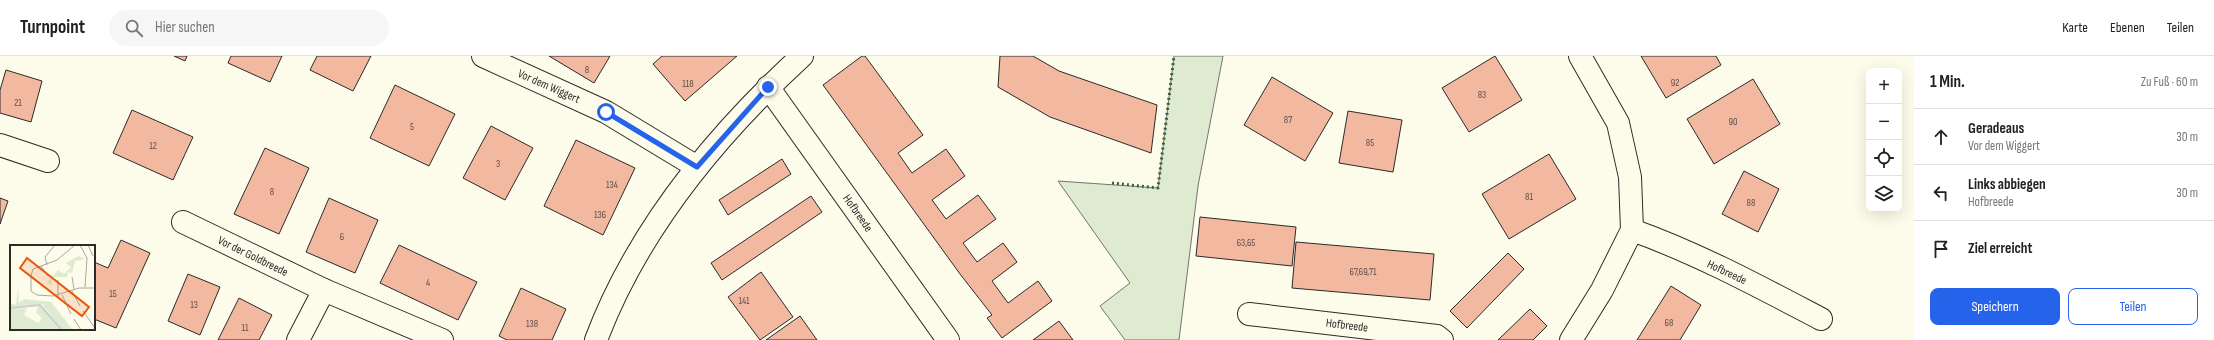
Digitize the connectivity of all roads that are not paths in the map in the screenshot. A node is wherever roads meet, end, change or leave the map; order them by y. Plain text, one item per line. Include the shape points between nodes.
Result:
1 (483, 56) edge
2 (802, 56) edge
3 (1580, 56) edge
4 (768, 87) junction
5 (2, 145) edge
6 (48, 161) dead end
7 (697, 167) junction
8 (183, 222) dead end
9 (1632, 230) junction
10 (324, 290) junction
11 (1249, 314) dead end
12 (1821, 319) dead end
13 (298, 340) edge
14 (442, 340) edge
15 (596, 340) edge
16 (948, 340) edge
17 (1442, 340) edge
18 (1571, 340) edge

1 - 7 street, Vor dem Wiggert via 606,112
2 - 4 street
3 - 9 street via 1618,123 1630,178
4 - 7 street
4 - 16 street, Hofbreede
5 - 6 street
7 - 15 street via 651,234 609,305
8 - 10 street, Vor der Goldbreede
9 - 12 street, Hofbreede via 1763,288
9 - 18 street via 1602,290
10 - 13 street
10 - 14 street, Vor der Goldbreede
11 - 17 street, Hofbreede via 1437,336

